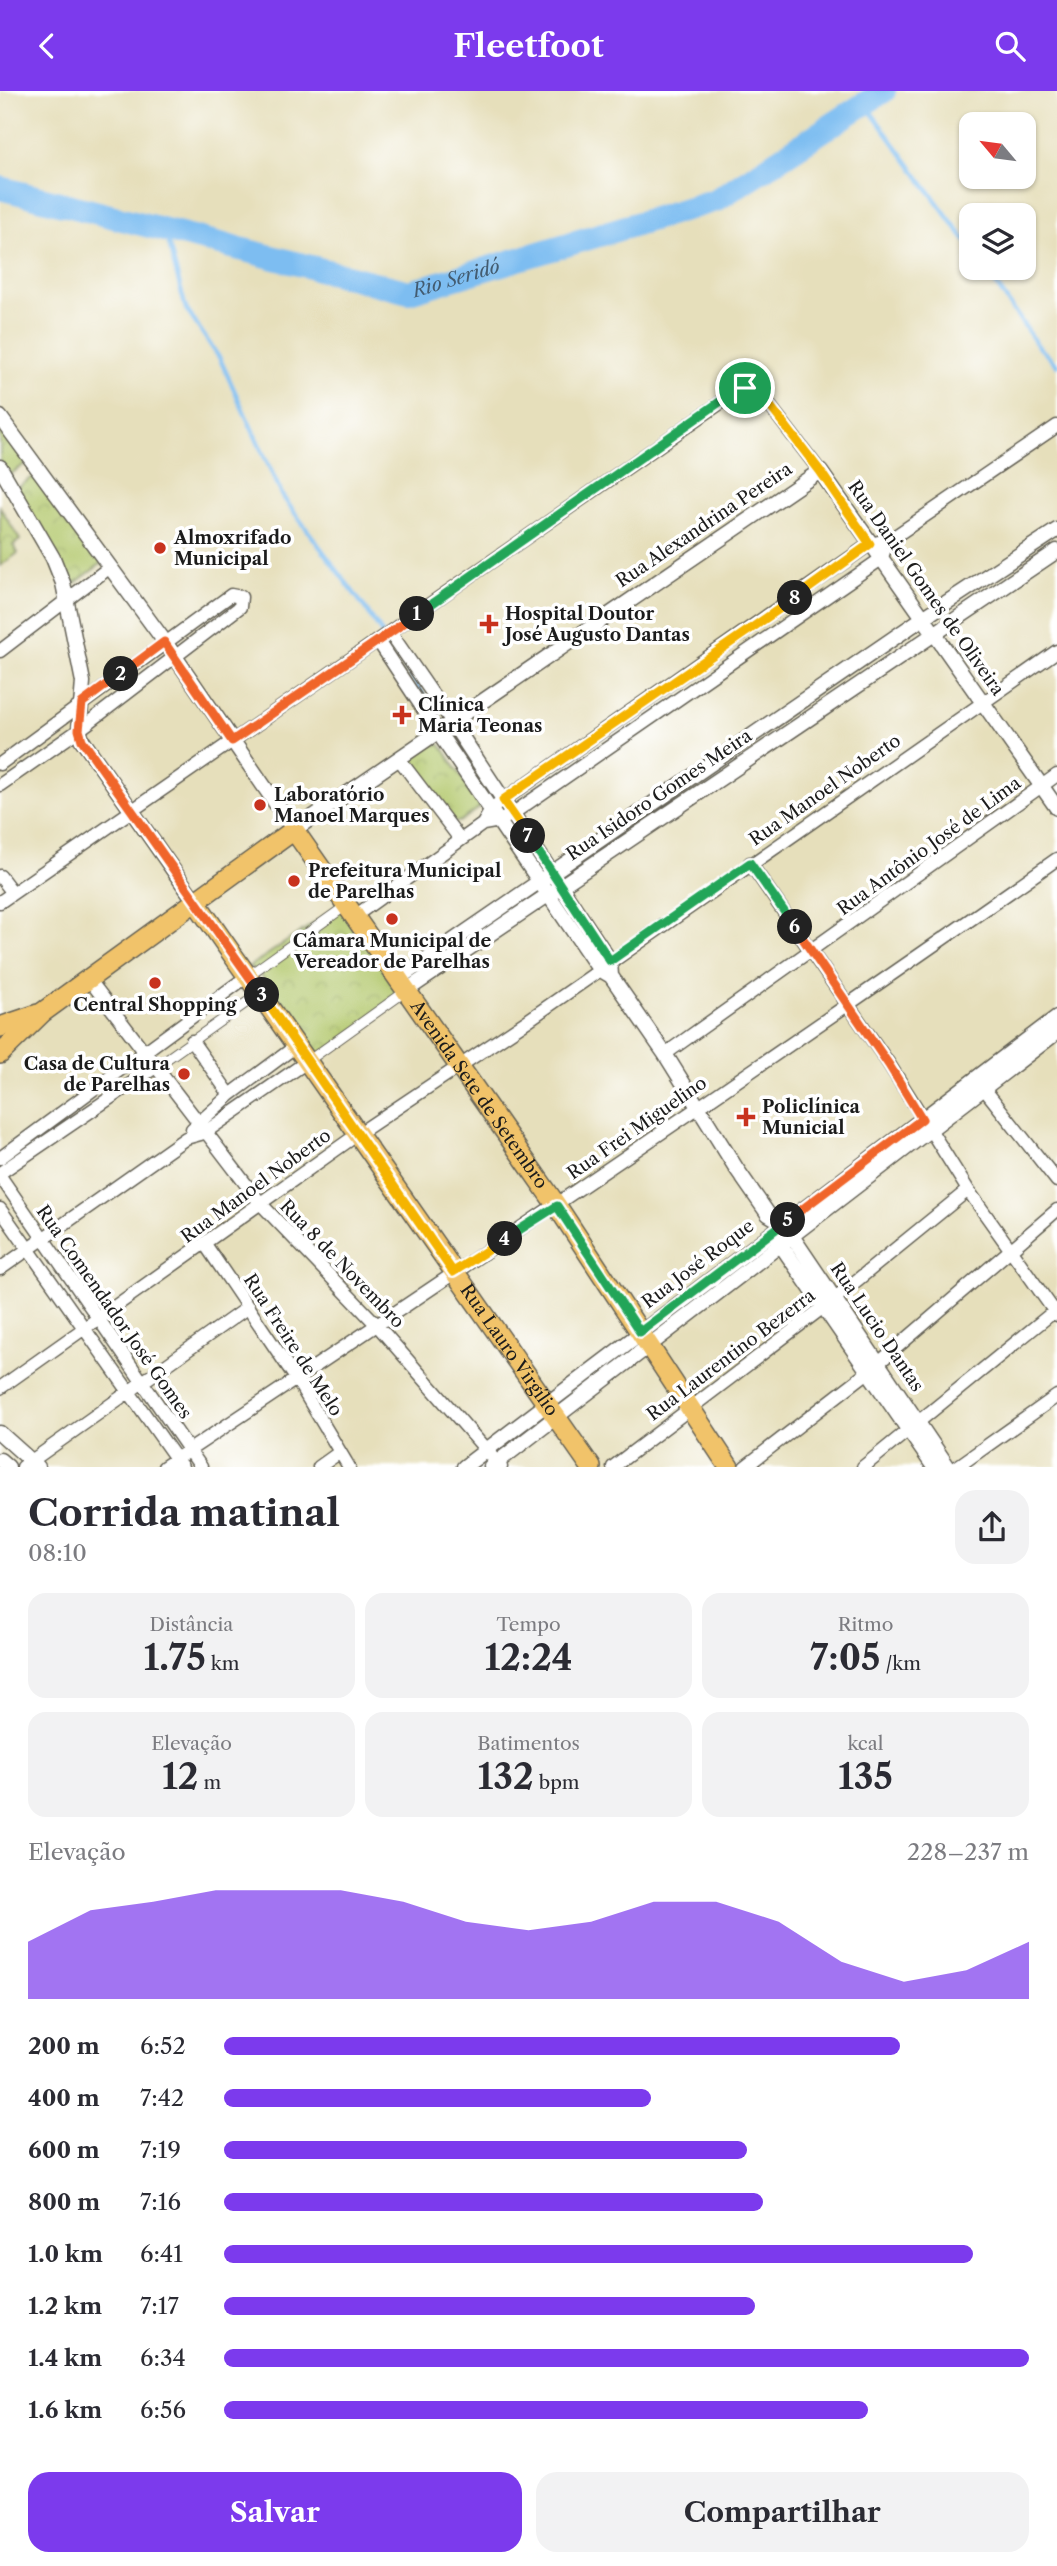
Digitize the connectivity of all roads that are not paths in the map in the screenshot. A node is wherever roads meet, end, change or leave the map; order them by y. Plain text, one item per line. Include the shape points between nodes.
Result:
1 (0, 417) edge
2 (1057, 426) edge
3 (0, 467) edge
4 (820, 471) junction
5 (1057, 530) edge
6 (891, 539) junction
7 (870, 544) junction
8 (1057, 551) edge
9 (881, 559) junction
10 (110, 567) junction
11 (66, 602) junction
12 (923, 618) junction
13 (390, 632) junction
14 (933, 633) junction
15 (378, 641) junction
16 (164, 642) junction
17 (1057, 651) edge
18 (0, 652) edge
19 (175, 657) junction
20 (982, 702) junction
21 (82, 703) junction
22 (452, 722) junction
23 (79, 730) junction
24 (757, 731) junction
25 (438, 732) junction
26 (232, 741) junction
27 (766, 745) junction
28 (399, 759) junction
29 (0, 764) edge
30 (1057, 775) edge
31 (0, 785) edge
32 (678, 786) junction
33 (1041, 786) junction
34 (687, 800) junction
35 (497, 804) junction
36 (1057, 808) edge
37 (132, 812) junction
38 (506, 818) junction
39 (483, 824) junction
40 (294, 831) junction
41 (460, 839) junction
42 (1057, 859) edge
43 (750, 863) junction
44 (0, 876) edge
45 (551, 883) junction
46 (13, 893) junction
47 (195, 901) junction
48 (0, 902) edge
49 (351, 911) junction
50 (813, 951) junction
51 (607, 969) junction
52 (88, 978) junction
53 (253, 982) junction
54 (403, 984) junction
55 (849, 1005) junction
56 (43, 1012) junction
57 (1057, 1017) edge
58 (0, 1027) edge
59 (1057, 1032) edge
60 (192, 1041) junction
61 (0, 1054) edge
62 (143, 1054) junction
63 (302, 1054) junction
64 (665, 1054) junction
65 (458, 1065) junction
66 (154, 1068) junction
67 (980, 1083) junction
68 (230, 1095) junction
69 (697, 1105) junction
70 (925, 1124) junction
71 (200, 1128) junction
72 (358, 1134) junction
73 (0, 1158) edge
74 (0, 1174) edge
75 (1057, 1181) edge
76 (968, 1190) junction
77 (261, 1204) junction
78 (557, 1206) junction
79 (0, 1209) edge
80 (1057, 1210) edge
81 (778, 1228) junction
82 (42, 1238) junction
83 (786, 1240) junction
84 (205, 1244) junction
85 (27, 1249) junction
86 (1012, 1252) junction
87 (0, 1269) edge
88 (453, 1272) junction
89 (720, 1272) junction
90 (729, 1285) junction
91 (829, 1303) junction
92 (248, 1307) junction
93 (1056, 1312) edge
94 (98, 1319) junction
95 (377, 1325) junction
96 (85, 1328) junction
97 (644, 1339) junction
98 (873, 1367) junction
99 (297, 1380) junction
100 (141, 1383) junction
101 (0, 1388) edge
102 (129, 1392) junction
103 (1057, 1396) edge
104 (690, 1406) junction
105 (550, 1411) junction
106 (914, 1427) junction
107 (0, 1433) edge
108 (189, 1450) junction
109 (486, 1450) junction
110 (340, 1452) junction
111 (0, 1460) edge
112 (179, 1463) edge
113 (31, 1465) edge
114 (496, 1465) edge
115 (8, 1467) edge
116 (164, 1467) edge
117 (201, 1467) edge
118 (319, 1467) edge
119 (349, 1467) edge
120 (464, 1467) edge
121 (591, 1467) edge
122 (613, 1467) edge
123 (729, 1467) edge
124 (745, 1467) edge
125 (863, 1467) edge
126 (934, 1467) edge
127 (948, 1467) edge
128 (957, 1467) edge

1 - 10 street
2 - 6 street
3 - 11 street via 56,565
4 - 7 street, Rua Daniel Gomes de Oliveira
4 - 13 street, Rua Daniel Gomes de Oliveira via 760,393 745,388
4 - 22 street, Rua Alexandrina Pereira
5 - 12 street, Rua Isidoro Gomes Meira
6 - 7 street
6 - 9 street
7 - 9 street, Rua Daniel Gomes de Oliveira
7 - 35 street
8 - 14 street, Rua Isidoro Gomes Meira
9 - 12 street, Rua Daniel Gomes de Oliveira
9 - 38 street
10 - 11 street
10 - 16 street
11 - 18 street
11 - 21 street via 83,682
12 - 14 street, Rua Daniel Gomes de Oliveira
12 - 24 street, Rua Isidoro Gomes Meira
13 - 15 street
13 - 22 street, Rua Lucio Dantas
14 - 20 street, Rua Daniel Gomes de Oliveira
14 - 27 street, Rua Isidoro Gomes Meira
15 - 25 street, Rua Lucio Dantas
15 - 26 street
16 - 19 street
16 - 19 street via 231,594 241,597 240,607
16 - 21 street
17 - 20 street, Rua Manoel Noberto
19 - 23 street
19 - 26 street
20 - 33 street, Rua Daniel Gomes de Oliveira
20 - 43 street, Rua Manoel Noberto
21 - 23 street
21 - 29 street
22 - 25 street, Rua Alexandrina Pereira
22 - 35 street, Rua Lucio Dantas
23 - 31 street
23 - 37 street via 89,752
24 - 27 street
24 - 32 street, Rua Isidoro Gomes Meira
25 - 28 street, Rua Alexandrina Pereira
25 - 35 street, Rua Lucio Dantas
26 - 37 street
26 - 40 street
27 - 34 street, Rua Isidoro Gomes Meira
28 - 40 street, Rua Alexandrina Pereira
28 - 41 street
30 - 33 street, Rua Antônio José de Lima
32 - 34 street
32 - 45 street, Rua Isidoro Gomes Meira
33 - 36 street, Rua Daniel Gomes de Oliveira
33 - 50 street, Rua Antônio José de Lima
34 - 45 street, Rua Isidoro Gomes Meira
35 - 38 street, Rua Lucio Dantas
35 - 39 street
37 - 46 street
37 - 47 street
38 - 39 street
38 - 45 street, Rua Lucio Dantas
39 - 41 street
40 - 47 main road
40 - 49 main road, Avenida Sete de Setembro
41 - 49 street
42 - 55 street, Rua Frei Miguelino
43 - 50 street
43 - 51 street, Rua Manoel Noberto
44 - 46 street
45 - 51 street, Rua Lucio Dantas
45 - 54 street, Rua Isidoro Gomes Meira
46 - 48 street
47 - 52 main road
47 - 53 main road, Rua Lauro Virgílio
49 - 53 street
49 - 54 main road, Avenida Sete de Setembro
50 - 55 street
50 - 64 street, Rua Antônio José de Lima
51 - 64 street, Rua Lucio Dantas
51 - 65 street, Rua Manoel Noberto
52 - 56 main road
52 - 62 street, Rua 8 de Novembro
53 - 60 street
53 - 62 street
53 - 63 main road, Rua Lauro Virgílio
53 - 66 street via 158,1043 152,1052
54 - 63 street
54 - 65 main road, Avenida Sete de Setembro
55 - 69 street, Rua Frei Miguelino
55 - 70 street
56 - 58 main road
56 - 61 main road
57 - 67 street, Rua José Roque
59 - 67 street, Rua José Roque
60 - 66 street
60 - 68 street
62 - 66 street, Rua 8 de Novembro
62 - 73 street
63 - 68 street
63 - 71 street
63 - 72 main road, Rua Lauro Virgílio
64 - 69 street, Rua Lucio Dantas
65 - 72 street, Rua Manoel Noberto
65 - 78 main road, Avenida Sete de Setembro
66 - 71 street, Rua 8 de Novembro
66 - 74 street
67 - 70 street, Rua José Roque
67 - 75 street
68 - 71 street
69 - 78 street, Rua Frei Miguelino
69 - 81 street, Rua Lucio Dantas
70 - 76 street
70 - 81 street, Rua José Roque
70 - 83 street, Rua José Roque
71 - 77 street, Rua 8 de Novembro
71 - 82 street
72 - 77 street, Rua Manoel Noberto
72 - 88 main road, Rua Lauro Virgílio
74 - 82 street, Rua Comendador José Gomes
76 - 86 street
76 - 91 street, Rua Laurentino Bezerra
77 - 84 street, Rua Manoel Noberto
77 - 95 street, Rua 8 de Novembro
78 - 88 street, Rua Frei Miguelino
78 - 97 main road, Avenida Sete de Setembro
79 - 85 street, Rua Comendador José Gomes
80 - 86 street
81 - 83 street, Rua Lucio Dantas
81 - 89 street, Rua José Roque
82 - 85 street
82 - 94 street, Rua Comendador José Gomes
83 - 90 street, Rua José Roque
83 - 91 street, Rua Lucio Dantas
84 - 92 street, Rua Freire de Melo
84 - 94 street, Rua Manoel Noberto
85 - 87 street
85 - 96 street, Rua Comendador José Gomes
86 - 93 street
86 - 98 street
88 - 95 street, Rua Frei Miguelino
88 - 105 main road, Rua Lauro Virgílio
89 - 90 street
89 - 97 street, Rua José Roque
90 - 97 street, Rua José Roque
91 - 98 street, Rua Lucio Dantas
91 - 104 street, Rua Laurentino Bezerra
92 - 99 street, Rua Freire de Melo
92 - 100 street
93 - 106 street
94 - 96 street, Rua Manoel Noberto
94 - 100 street, Rua Comendador José Gomes
95 - 99 street, Rua Frei Miguelino
95 - 109 street, Rua 8 de Novembro
96 - 101 street, Rua Manoel Noberto
96 - 102 street, Rua Comendador José Gomes
97 - 104 main road, Avenida Sete de Setembro
97 - 105 street, Rua José Roque
98 - 106 street, Rua Lucio Dantas
98 - 124 street
99 - 108 street, Rua Frei Miguelino
99 - 110 street, Rua Freire de Melo
100 - 102 street
100 - 108 street, Rua Comendador José Gomes
102 - 112 street, Rua Comendador José Gomes
102 - 113 street
103 - 128 street
104 - 122 street, Rua Laurentino Bezerra
104 - 123 main road, Avenida Sete de Setembro
105 - 109 street, Rua José Roque
105 - 114 street, Rua José Roque
105 - 121 main road, Rua Lauro Virgílio
106 - 125 street
106 - 126 street, Rua Lucio Dantas
106 - 127 street, Rua Lucio Dantas
107 - 113 street
108 - 112 street, Rua Frei Miguelino
108 - 117 street, Rua Comendador José Gomes
109 - 114 street, Rua 8 de Novembro
109 - 120 street, Rua José Roque
110 - 118 street
110 - 119 street, Rua Freire de Melo
111 - 115 street
112 - 116 street, Rua Frei Miguelino

